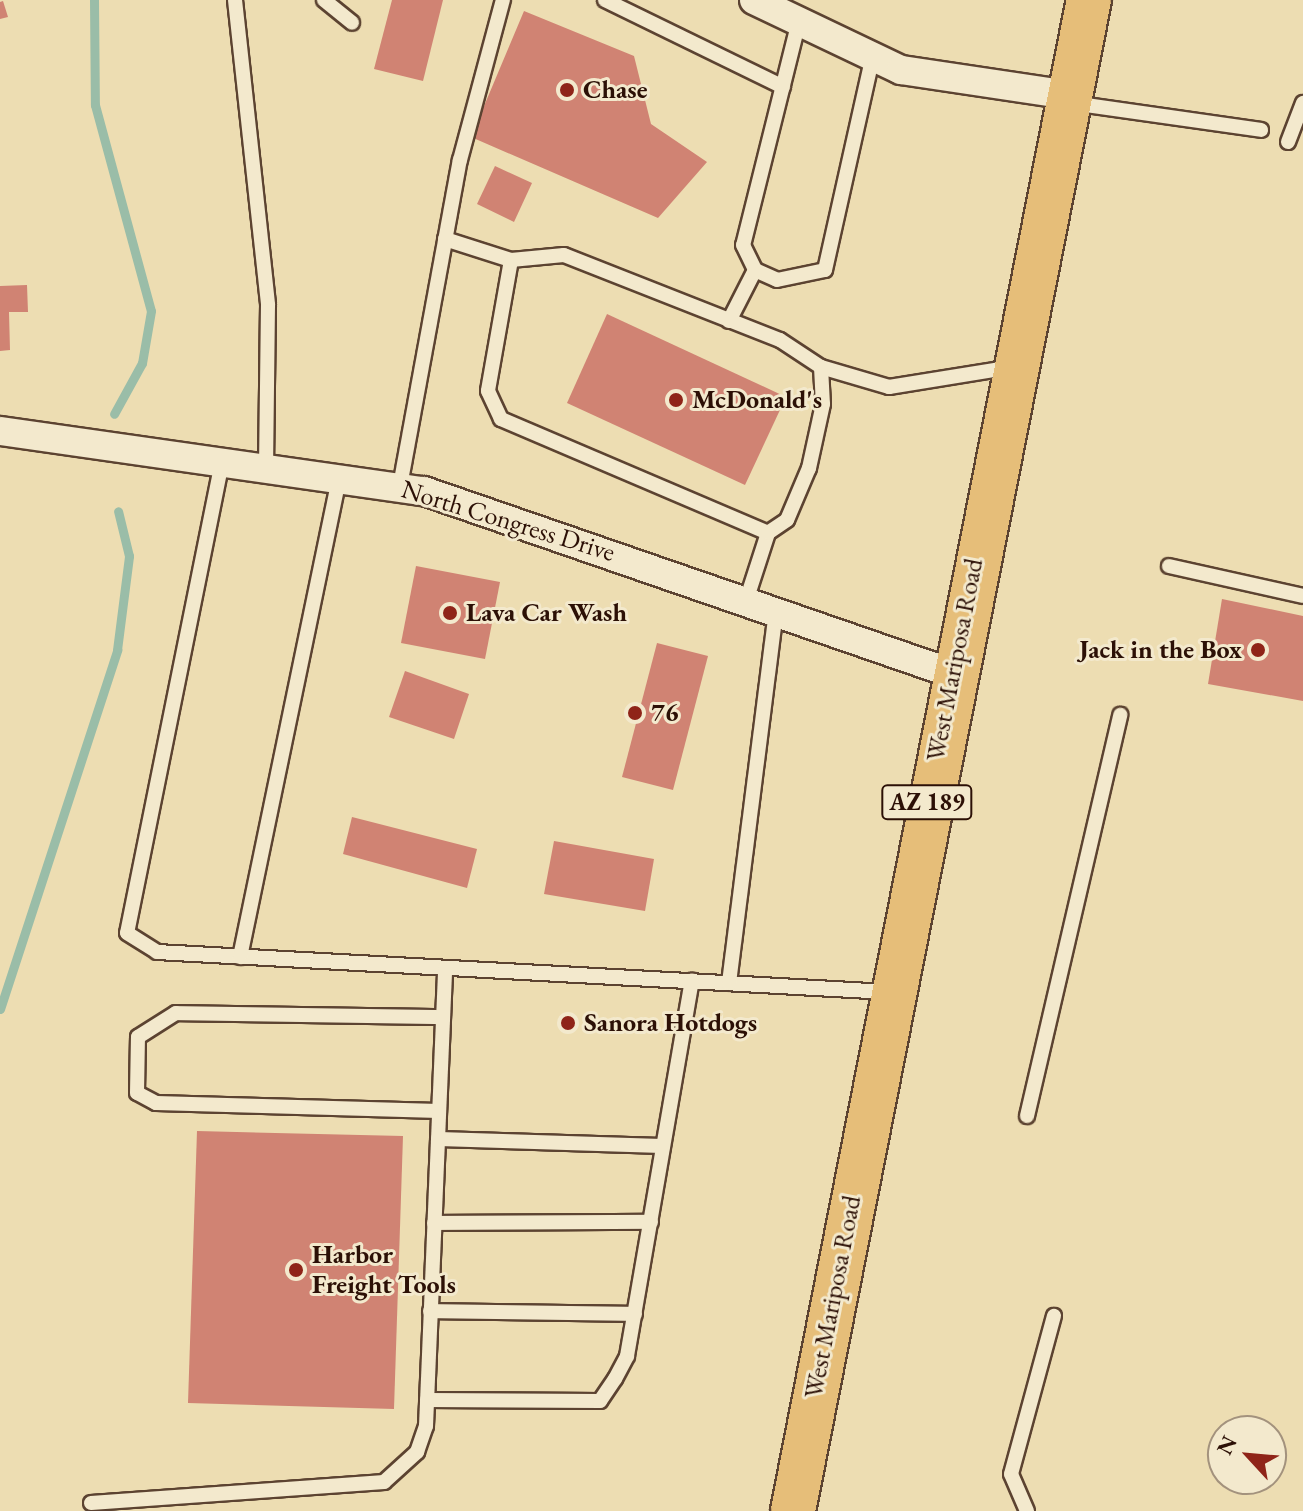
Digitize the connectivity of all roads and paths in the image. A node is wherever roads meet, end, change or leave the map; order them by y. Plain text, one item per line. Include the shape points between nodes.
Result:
1 (235, 0) edge
2 (324, 0) edge
3 (503, 0) edge
4 (605, 0) edge
5 (754, 0) edge
6 (1089, 0) edge
7 (790, 11) edge
8 (352, 23) dead end
9 (873, 56) junction
10 (783, 87) junction
11 (1068, 99) junction
12 (1303, 103) edge
13 (1261, 130) dead end
14 (1288, 142) dead end
15 (445, 239) junction
16 (511, 260) junction
17 (755, 270) junction
18 (729, 321) junction
19 (1014, 366) junction
20 (821, 367) junction
21 (0, 431) edge
22 (222, 462) junction
23 (266, 469) junction
24 (339, 479) junction
25 (400, 486) junction
26 (768, 533) junction
27 (1169, 566) dead end
28 (1303, 596) edge
29 (747, 598) junction
30 (776, 608) junction
31 (951, 673) junction
32 (1120, 715) dead end
33 (240, 957) junction
34 (445, 968) junction
35 (692, 981) junction
36 (729, 983) junction
37 (891, 992) junction
38 (443, 1017) junction
39 (439, 1111) junction
40 (1027, 1116) dead end
41 (438, 1139) junction
42 (663, 1146) junction
43 (651, 1222) junction
44 (434, 1223) junction
45 (430, 1311) junction
46 (635, 1314) junction
47 (1054, 1316) dead end
48 (427, 1400) junction
49 (91, 1503) dead end
50 (793, 1511) edge
51 (1027, 1511) edge

1 - 23 lane via 268,305
2 - 8 lane
3 - 15 lane
4 - 10 lane
5 - 7 street
6 - 11 main road, West Mariposa Road / AZ 189
7 - 9 street
7 - 10 lane
9 - 11 street via 901,70
9 - 17 lane via 825,270 777,280
10 - 17 lane via 743,245
11 - 13 lane
11 - 19 main road, West Mariposa Road / AZ 189
12 - 14 lane
15 - 16 lane
15 - 25 lane
16 - 18 lane via 564,255
16 - 26 lane via 488,391 501,419
17 - 18 lane
18 - 20 lane
19 - 20 lane via 889,387
19 - 31 main road, West Mariposa Road / AZ 189
20 - 26 lane via 823,404 809,468 787,520
21 - 22 street, North Congress Drive
22 - 23 street, North Congress Drive
22 - 33 lane via 127,933 157,952
23 - 24 street, North Congress Drive
24 - 25 street, North Congress Drive
24 - 33 lane
25 - 29 street, North Congress Drive
26 - 29 lane
27 - 28 lane
29 - 30 street, North Congress Drive
30 - 31 street, North Congress Drive
30 - 36 lane
31 - 37 main road, West Mariposa Road / AZ 189
32 - 40 lane
33 - 34 lane
34 - 35 lane
34 - 38 lane
35 - 36 lane
35 - 42 lane
36 - 37 lane
37 - 50 main road, West Mariposa Road / AZ 189
38 - 39 lane
38 - 39 lane via 176,1013 138,1037 137,1093 156,1103
39 - 41 lane
41 - 42 lane
41 - 44 lane
42 - 43 lane
43 - 44 lane
43 - 46 lane
44 - 45 lane
45 - 46 lane
45 - 48 lane
46 - 48 lane via 627,1356 600,1401
47 - 51 lane via 1011,1474
48 - 49 lane via 417,1452 384,1482

